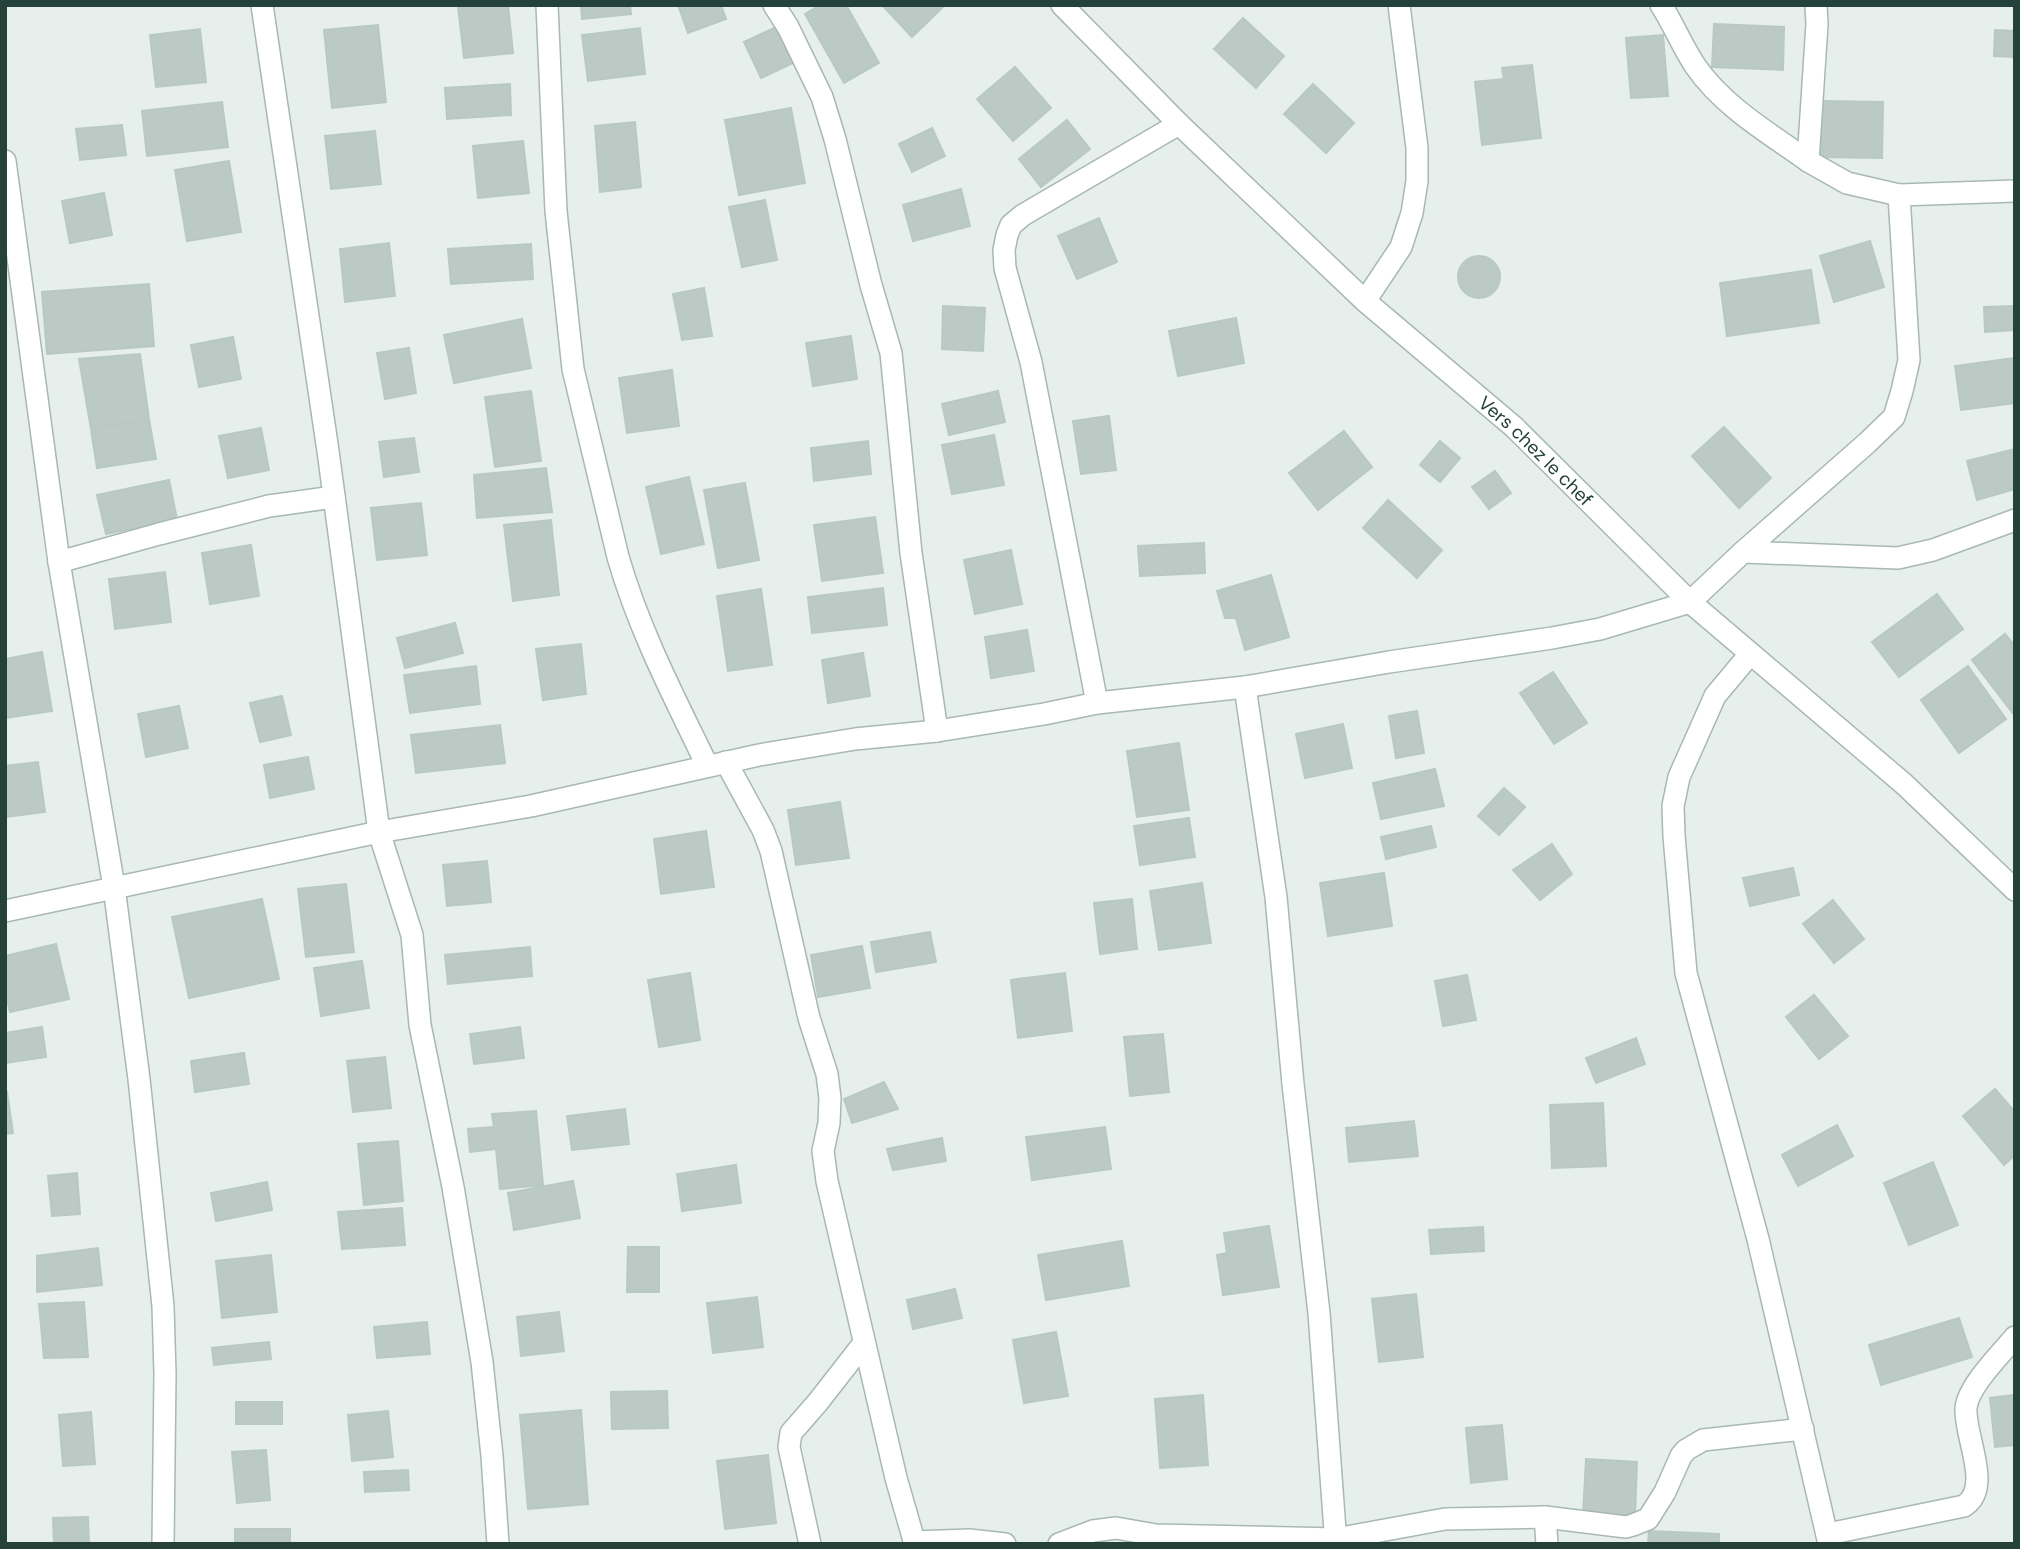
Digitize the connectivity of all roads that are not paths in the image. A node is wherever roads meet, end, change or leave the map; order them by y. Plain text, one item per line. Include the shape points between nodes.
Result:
1 (262, 5) edge
2 (547, 5) edge
3 (774, 5) edge
4 (1062, 5) edge
5 (1399, 5) edge
6 (1661, 5) edge
7 (1816, 5) edge
8 (1179, 124) junction
9 (5, 161) edge
10 (1808, 161) junction
11 (2015, 191) edge
12 (1899, 195) junction
13 (1364, 300) junction
14 (334, 497) junction
15 (2015, 520) edge
16 (1743, 552) junction
17 (58, 562) junction
18 (1690, 602) junction
19 (1750, 654) junction
20 (1245, 687) junction
21 (1097, 703) junction
22 (937, 731) junction
23 (716, 764) junction
24 (379, 832) junction
25 (114, 887) junction
26 (2015, 890) edge
27 (5, 911) edge
28 (2015, 1337) edge
29 (864, 1343) junction
30 (1803, 1429) junction
31 (1545, 1517) junction
32 (1828, 1539) edge
33 (1336, 1541) edge
34 (915, 1543) edge
35 (163, 1544) edge
36 (498, 1544) edge
37 (810, 1544) edge
38 (1005, 1544) edge
39 (1059, 1544) edge
40 (1546, 1544) edge

1 - 14 street
2 - 23 street via 556,211 573,369 626,586 647,640
3 - 22 street via 822,97 891,353 911,553
4 - 8 street, Vers chez le chef
5 - 13 street via 1417,181 1401,247
6 - 10 street via 1696,67 1726,100
7 - 10 street
8 - 13 street, Vers chez le chef
8 - 21 street via 1023,215 1011,225 1004,250 1004,268 1031,362
9 - 17 street
10 - 12 street via 1847,183
11 - 12 street
12 - 16 street via 1909,360 1894,417
13 - 18 street, Vers chez le chef via 1514,427
14 - 17 street via 268,506
14 - 24 street
15 - 16 street via 1898,558
16 - 18 street
17 - 25 street
18 - 19 street, Vers chez le chef
18 - 20 street via 1564,636
19 - 26 street, Vers chez le chef via 1904,785
19 - 30 street via 1715,696 1679,777 1673,806 1674,836 1686,973 1758,1239
20 - 21 street
20 - 33 street via 1276,897 1319,1312
21 - 22 street
22 - 23 street via 855,739
23 - 24 street via 531,806
23 - 29 street via 763,831 771,851 827,1074 829,1123 823,1151 827,1181
24 - 25 street
24 - 36 street via 412,935 420,1026 482,1362
25 - 27 street
25 - 35 street via 163,1306
28 - 32 street via 1976,1385 1966,1406 1977,1477 1977,1491 1969,1503
29 - 34 street
29 - 37 street via 791,1433 789,1447
30 - 31 street via 1703,1440 1693,1445 1681,1456 1665,1492 1642,1523 1626,1527
30 - 32 street
31 - 33 street via 1445,1519
31 - 40 street
33 - 39 street via 1156,1535 1116,1528
34 - 38 street via 969,1540

